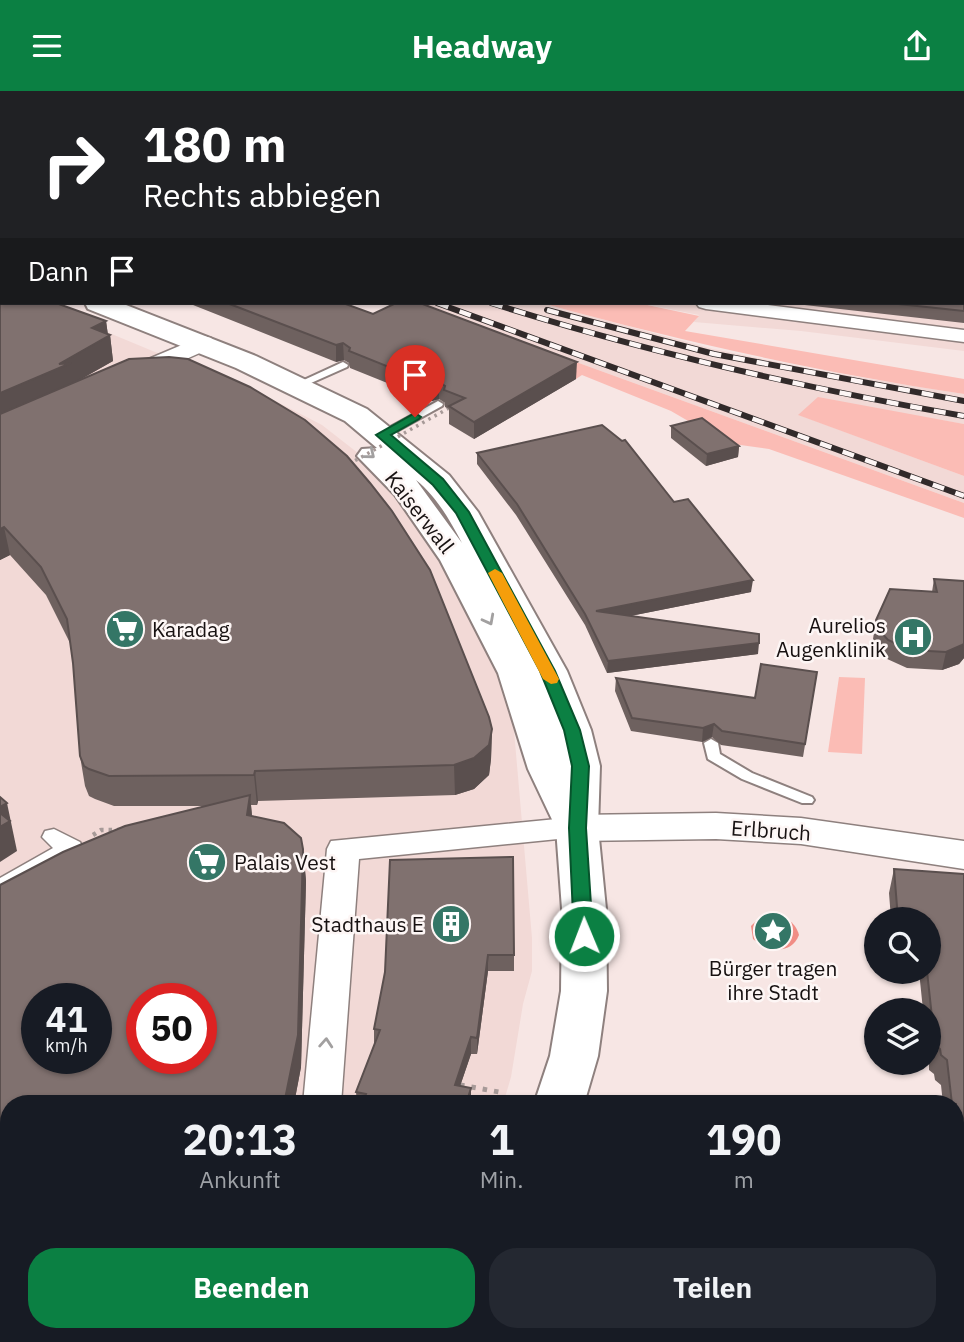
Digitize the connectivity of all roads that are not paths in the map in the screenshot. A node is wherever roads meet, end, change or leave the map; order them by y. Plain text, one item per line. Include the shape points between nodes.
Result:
1 (138, 305) edge
2 (722, 305) edge
3 (88, 309) edge
4 (964, 336) edge
5 (189, 344) junction
6 (343, 365) edge
7 (111, 384) edge
8 (298, 385) junction
9 (443, 406) edge
10 (382, 435) junction
11 (711, 743) edge
12 (807, 800) dead end
13 (577, 828) junction
14 (62, 843) road end
15 (964, 855) edge
16 (0, 890) edge
17 (323, 1095) edge
18 (562, 1095) edge

1 - 5 main road via 154,311
2 - 4 street
3 - 5 main road, Kaiserwall
5 - 7 street
5 - 8 main road, Kaiserwall
5 -> 13 main road, Kaiserwall via 330,422 406,488 457,560 517,673 548,769
6 - 8 lane
8 - 10 main road, Kaiserwall via 356,415
9 - 10 lane
10 - 13 main road, Kaiserwall via 438,482 462,512 548,671 572,730 580,766
11 - 12 lane via 713,756 747,776
13 - 15 street, Erlbruch via 716,826 802,831
17 -> 13 street via 343,849
13 - 18 main road, Kaiserwall via 584,909 584,991 574,1056
14 - 16 street

